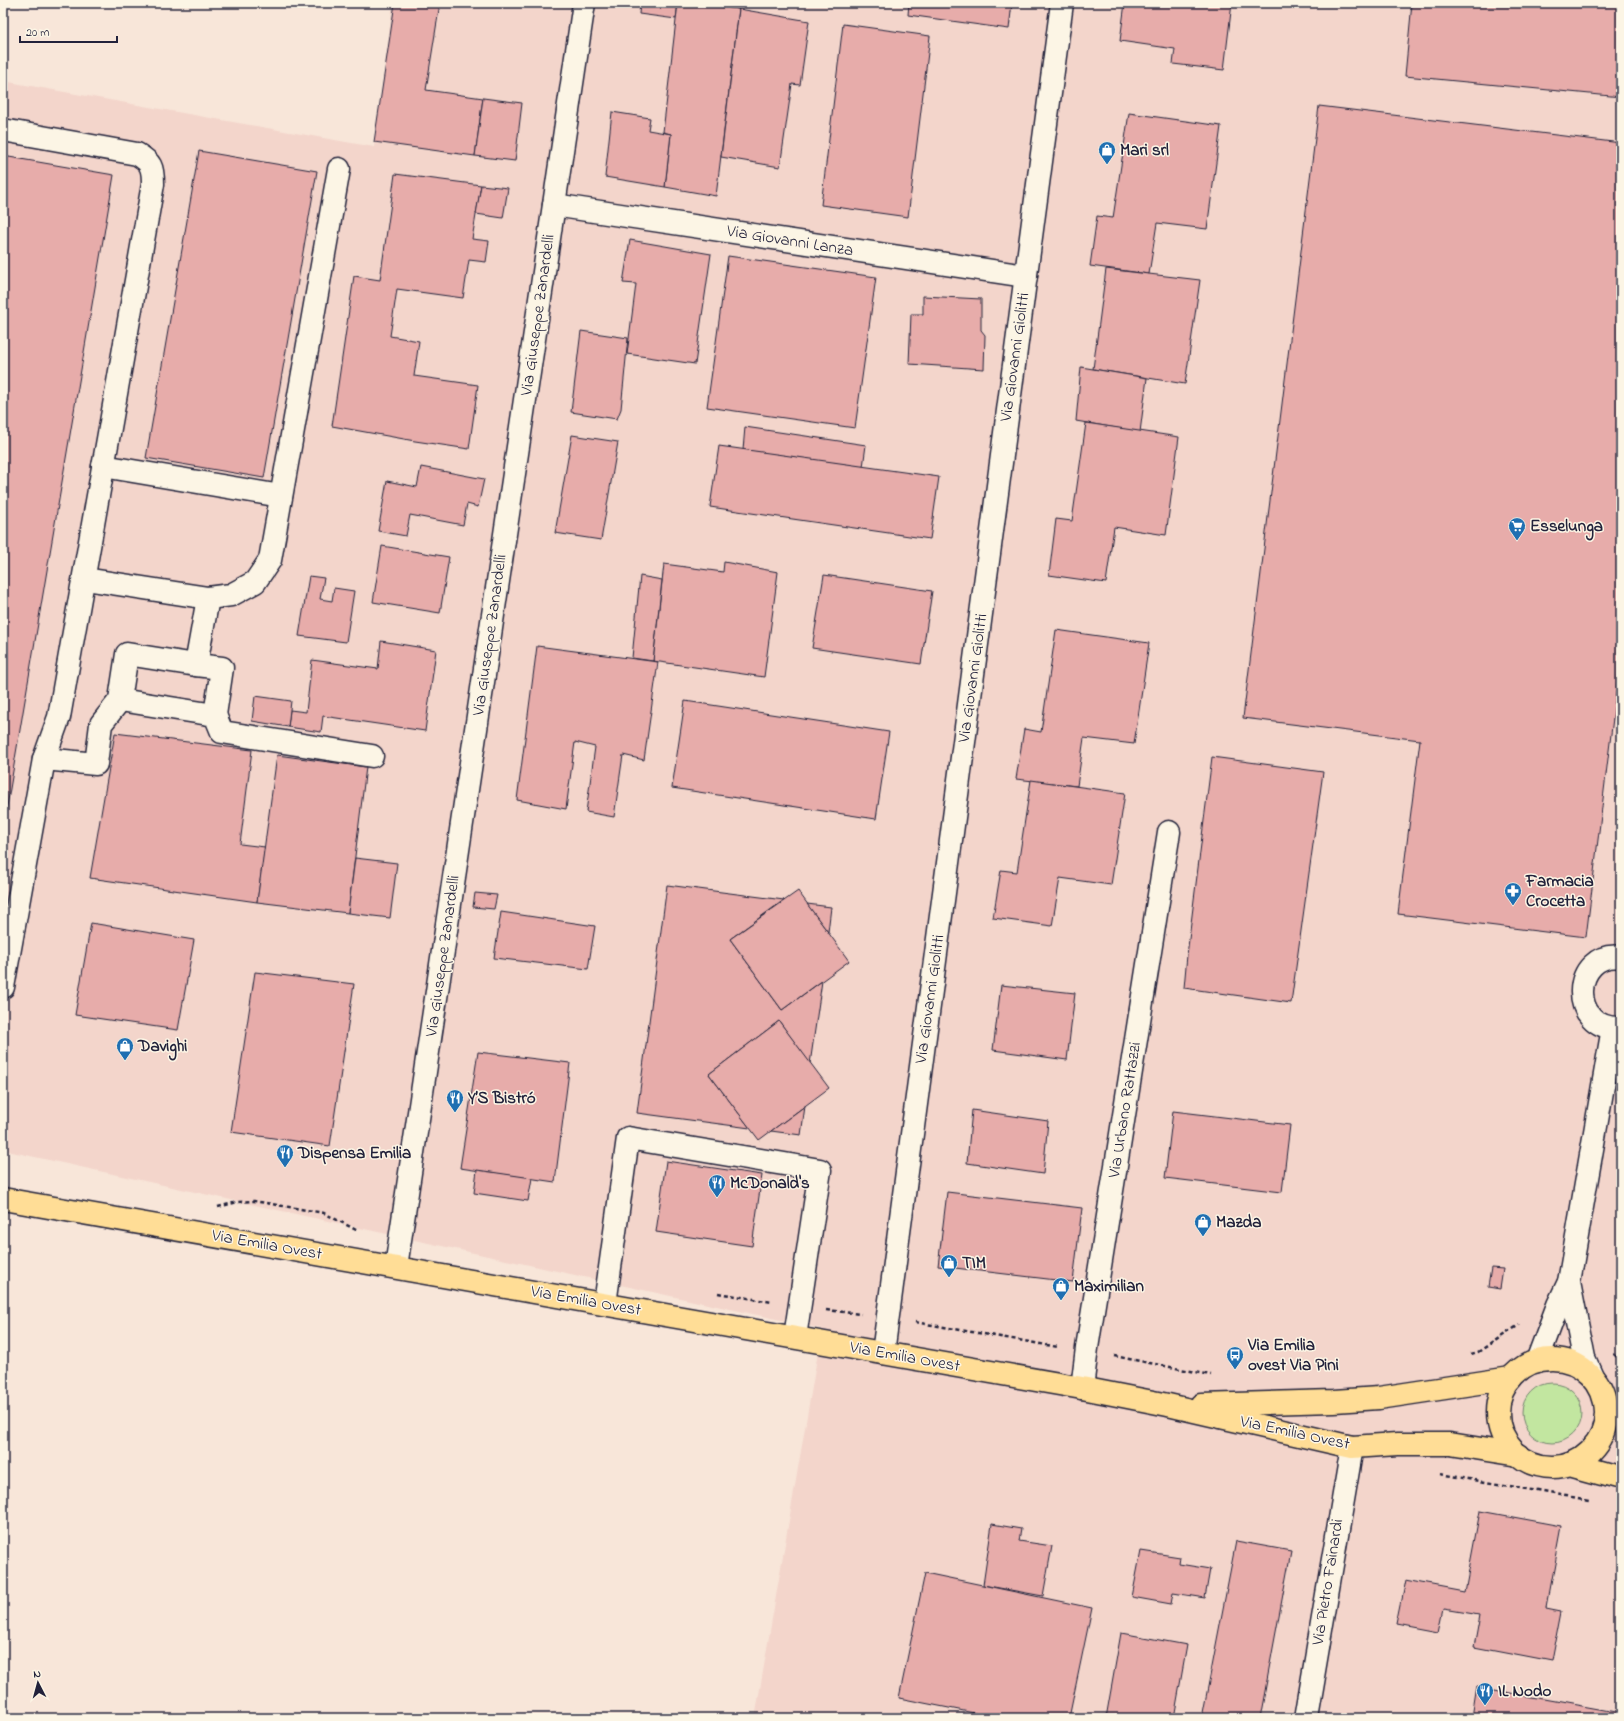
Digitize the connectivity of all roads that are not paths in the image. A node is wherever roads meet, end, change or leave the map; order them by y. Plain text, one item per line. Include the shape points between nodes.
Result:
1 (584, 3) edge
2 (1062, 3) edge
3 (3, 130) edge
4 (339, 169) dead end
5 (554, 205) junction
6 (1026, 276) junction
7 (103, 466) junction
8 (281, 496) junction
9 (85, 579) junction
10 (208, 598) junction
11 (196, 665) junction
12 (120, 700) junction
13 (215, 714) junction
14 (372, 756) dead end
15 (44, 759) junction
16 (1169, 832) dead end
17 (1621, 957) edge
18 (3, 987) edge
19 (1617, 1028) edge
20 (3, 1199) edge
21 (396, 1268) junction
22 (1569, 1282) junction
23 (605, 1304) junction
24 (795, 1337) junction
25 (884, 1353) junction
26 (1537, 1361) junction
27 (1592, 1376) junction
28 (1511, 1378) junction
29 (1082, 1388) junction
30 (1168, 1405) junction
31 (1614, 1414) edge
32 (1352, 1447) junction
33 (1519, 1455) junction
34 (1570, 1464) junction
35 (1621, 1478) edge
36 (1306, 1718) edge

1 - 5 street, Via Giuseppe Zanardelli
2 - 6 street, Via Giovanni Giolitti
3 - 7 street via 137,154 148,160 153,171 153,184
4 - 8 street
5 - 6 street, Via Giovanni Lanza
5 - 21 street, Via Giuseppe Zanardelli
6 - 25 street, Via Giovanni Giolitti
7 - 8 street
7 - 9 street
8 - 10 street via 270,560 255,582 231,595
9 - 10 street
9 - 15 street via 60,717
10 - 11 street
11 - 12 street via 127,654
11 - 13 street via 222,668
12 - 13 street
12 - 15 street via 101,724 96,764
13 - 14 street via 222,732
15 - 18 street
16 - 29 street, Via Urbano Rattazzi
17 - 19 street via 1605,958 1595,964 1586,973 1581,996 1592,1018 1601,1025
19 - 22 street
20 - 21 main road, Via Emilia Ovest
21 - 23 main road, Via Emilia Ovest
22 - 26 street
22 - 27 street via 1584,1358
23 - 24 main road, Via Emilia Ovest
23 - 24 street via 628,1138 820,1170
24 - 25 main road, Via Emilia Ovest
25 - 29 main road, Via Emilia Ovest
26 - 27 main road, Via Emilia Ovest via 1557,1359 1576,1365
26 - 28 main road, Via Emilia Ovest
27 - 31 main road, Via Emilia Ovest
28 - 30 main road, Via Emilia Ovest via 1379,1398
28 - 33 main road, Via Emilia Ovest via 1502,1393 1498,1410 1500,1427 1507,1443
29 - 30 main road, Via Emilia Ovest
30 - 32 main road, Via Emilia Ovest
31 - 34 main road, Via Emilia Ovest via 1598,1442 1586,1455
32 - 33 main road, Via Emilia Ovest via 1450,1444
32 - 36 street, Via Pietro Fainardi
33 - 34 main road, Via Emilia Ovest via 1534,1464 1552,1467
34 - 35 main road, Via Emilia Ovest

